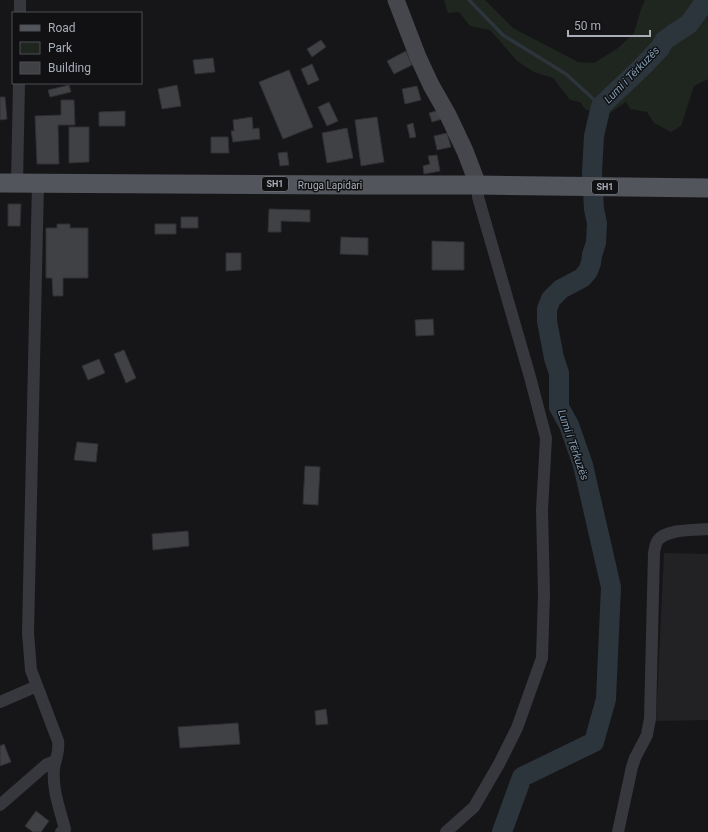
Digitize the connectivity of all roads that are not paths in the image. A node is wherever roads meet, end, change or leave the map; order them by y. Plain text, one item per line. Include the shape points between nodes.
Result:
1 (20, 0) edge
2 (396, 0) edge
3 (20, 12) edge
4 (19, 84) edge
5 (8, 183) edge
6 (38, 183) junction
7 (478, 185) junction
8 (708, 188) edge
9 (708, 529) edge
10 (37, 686) junction
11 (0, 702) edge
12 (55, 762) junction
13 (0, 804) edge
14 (65, 831) edge
15 (446, 832) edge
16 (618, 832) edge

1 - 3 street
2 - 7 street via 418,57 465,151
4 - 5 street
5 - 6 main road, Rruga Lapidari / SH1
6 - 7 main road, Rruga Lapidari / SH1
6 - 10 street via 28,633 31,670
7 - 8 main road, Rruga Lapidari / SH1
7 - 15 street via 478,196 546,438 542,510 542,658 517,728 499,764 474,807
9 - 16 street via 665,535 656,545 650,719 632,767
10 - 11 street
10 - 12 street via 58,741
12 - 13 street via 46,764
12 - 14 street via 54,782

